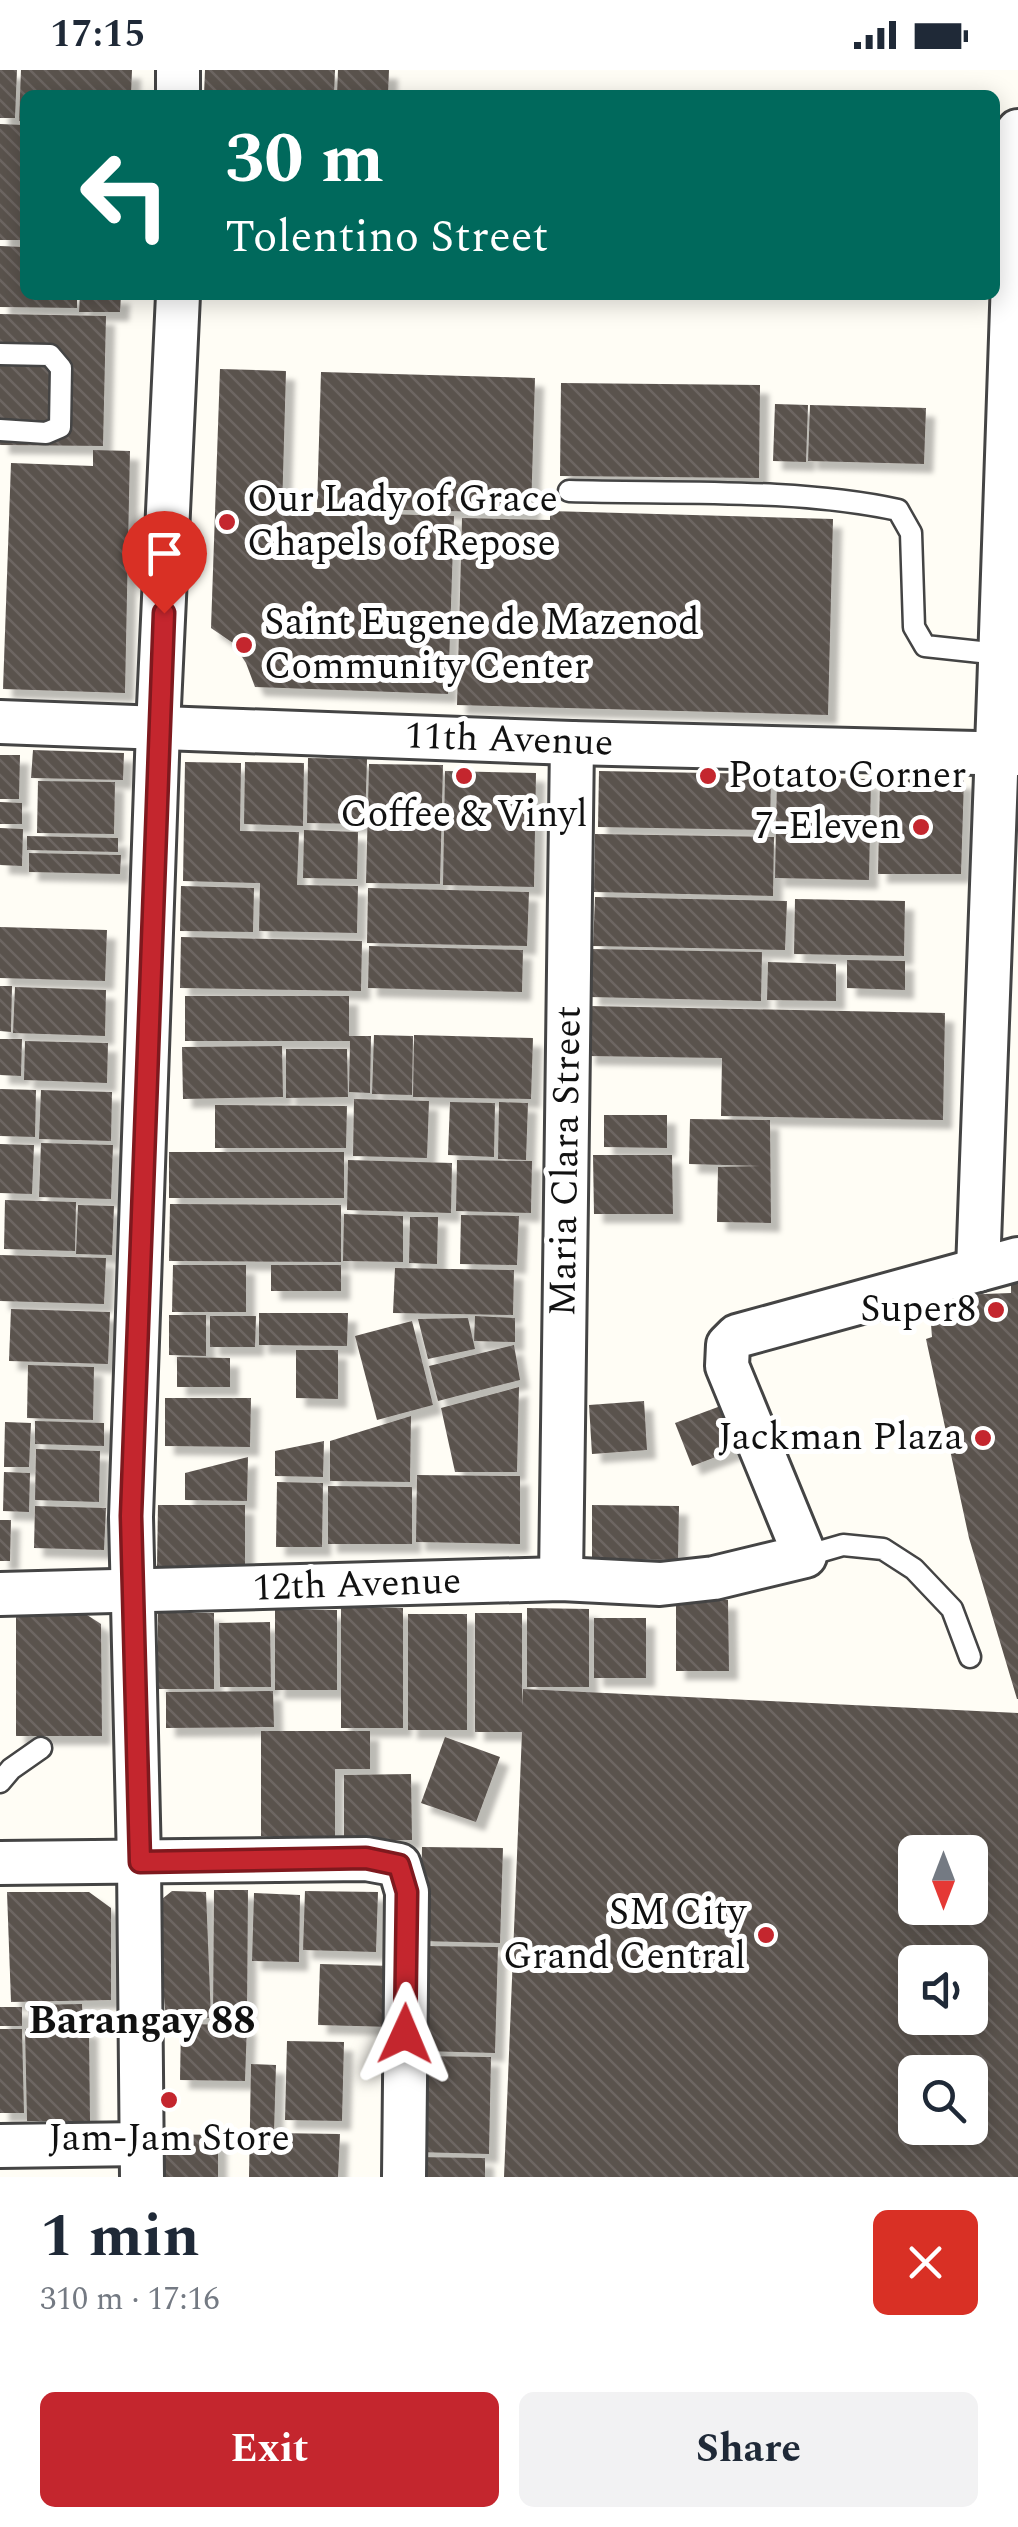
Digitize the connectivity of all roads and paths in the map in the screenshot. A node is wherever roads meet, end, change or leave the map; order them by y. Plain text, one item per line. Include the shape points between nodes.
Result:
1 (1018, 132) edge
2 (178, 300) edge
3 (0, 354) edge
4 (0, 430) edge
5 (570, 492) dead end
6 (999, 654) junction
7 (0, 722) edge
8 (158, 728) junction
9 (572, 743) junction
10 (1009, 754) edge
11 (998, 1264) edge
12 (805, 1556) junction
13 (561, 1579) junction
14 (131, 1590) junction
15 (0, 1594) edge
16 (970, 1656) dead end
17 (41, 1748) dead end
18 (0, 1782) edge
19 (0, 1862) edge
20 (140, 1862) junction
21 (0, 2146) edge
22 (142, 2160) edge
23 (404, 2177) edge

1 - 6 street
2 - 8 street
3 - 4 lane via 50,355 61,368 60,426 46,432
5 - 6 lane via 762,496 898,510 911,533 914,626 925,646
6 - 10 street
7 - 8 street, 11th Avenue
8 - 9 street, 11th Avenue
8 - 14 street
9 - 10 street, 11th Avenue
9 - 13 street, Maria Clara Street
10 - 11 street
11 - 12 street via 738,1336 728,1345 727,1366
12 - 13 street, 12th Avenue via 660,1584
12 - 16 lane via 843,1546 882,1549 914,1569 952,1608
13 - 14 street, 12th Avenue
14 - 15 street, 12th Avenue
14 - 20 street
17 - 18 lane
19 - 20 street
20 - 22 street
20 - 23 street via 366,1858 399,1865 407,1892
21 - 22 street

